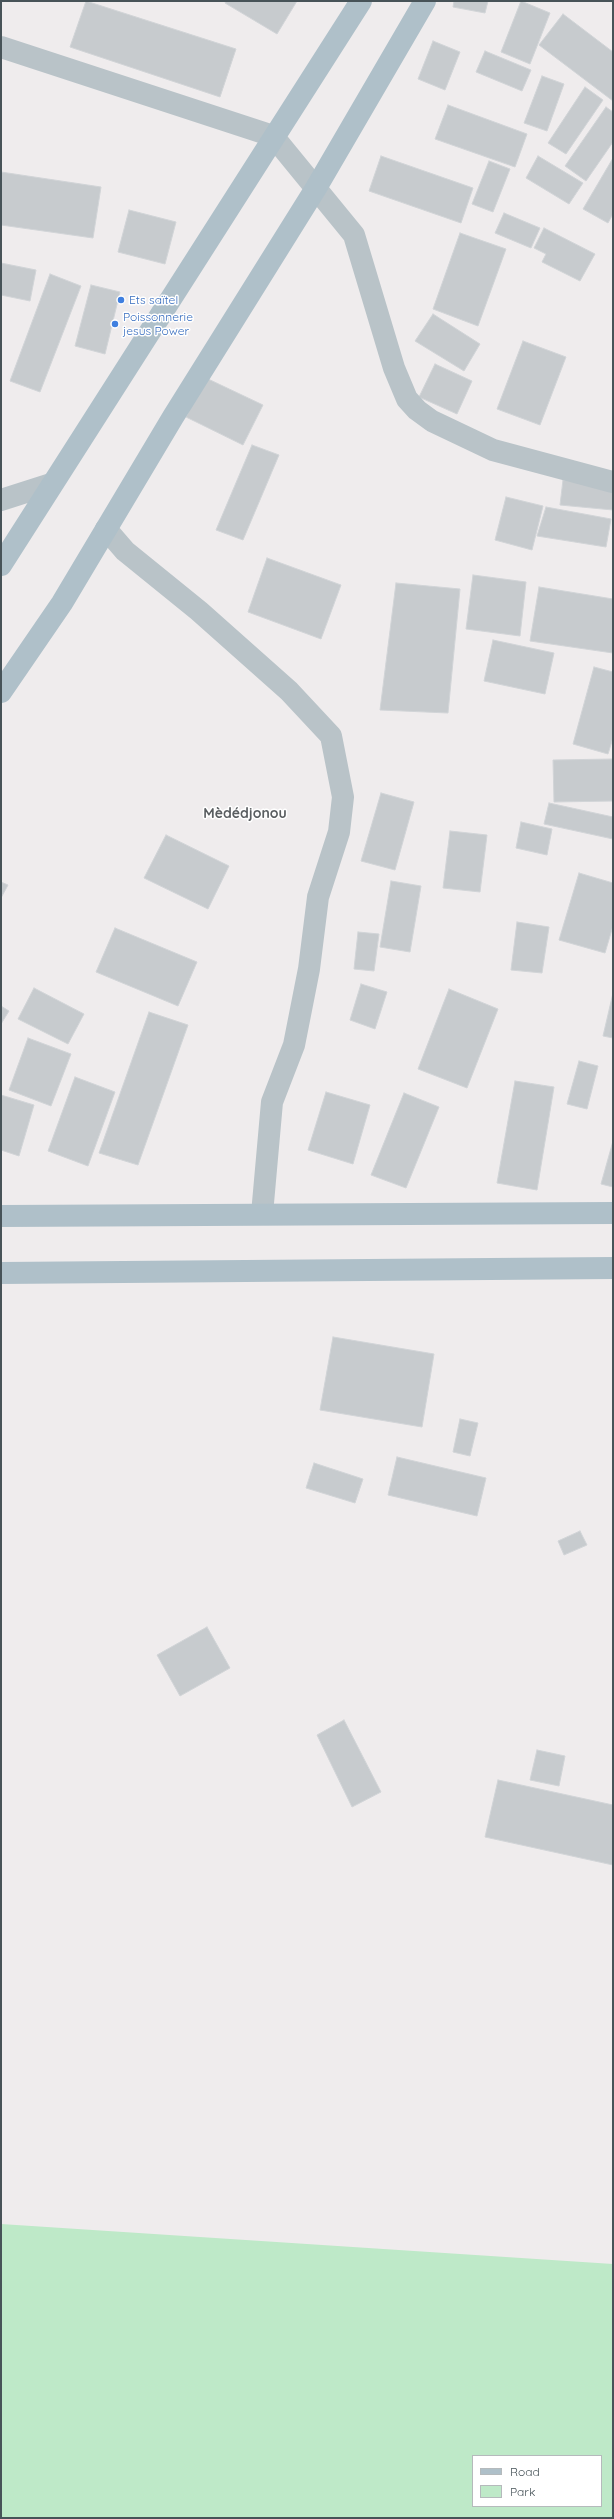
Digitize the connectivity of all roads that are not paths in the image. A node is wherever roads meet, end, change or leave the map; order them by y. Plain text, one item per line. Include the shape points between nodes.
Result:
1 (361, 1) edge
2 (425, 1) edge
3 (1, 47) edge
4 (273, 136) junction
5 (316, 188) junction
6 (613, 482) edge
7 (51, 484) junction
8 (1, 500) edge
9 (106, 529) junction
10 (1, 565) edge
11 (1, 692) edge
12 (613, 1213) edge
13 (262, 1214) junction
14 (1, 1216) edge
15 (613, 1268) edge
16 (1, 1273) edge

1 - 4 main road
2 - 5 main road
3 - 4 street
4 - 5 street
4 - 7 main road
5 - 6 street via 354,235 394,368 407,399 417,410 432,421 493,450
5 - 9 main road
7 - 8 street
7 - 10 main road
9 - 11 main road via 62,603
9 - 13 street via 125,551 199,611 289,691 331,736 343,797 339,832 318,897 309,969 294,1045 272,1102
12 - 13 main road
13 - 14 main road
15 - 16 main road

